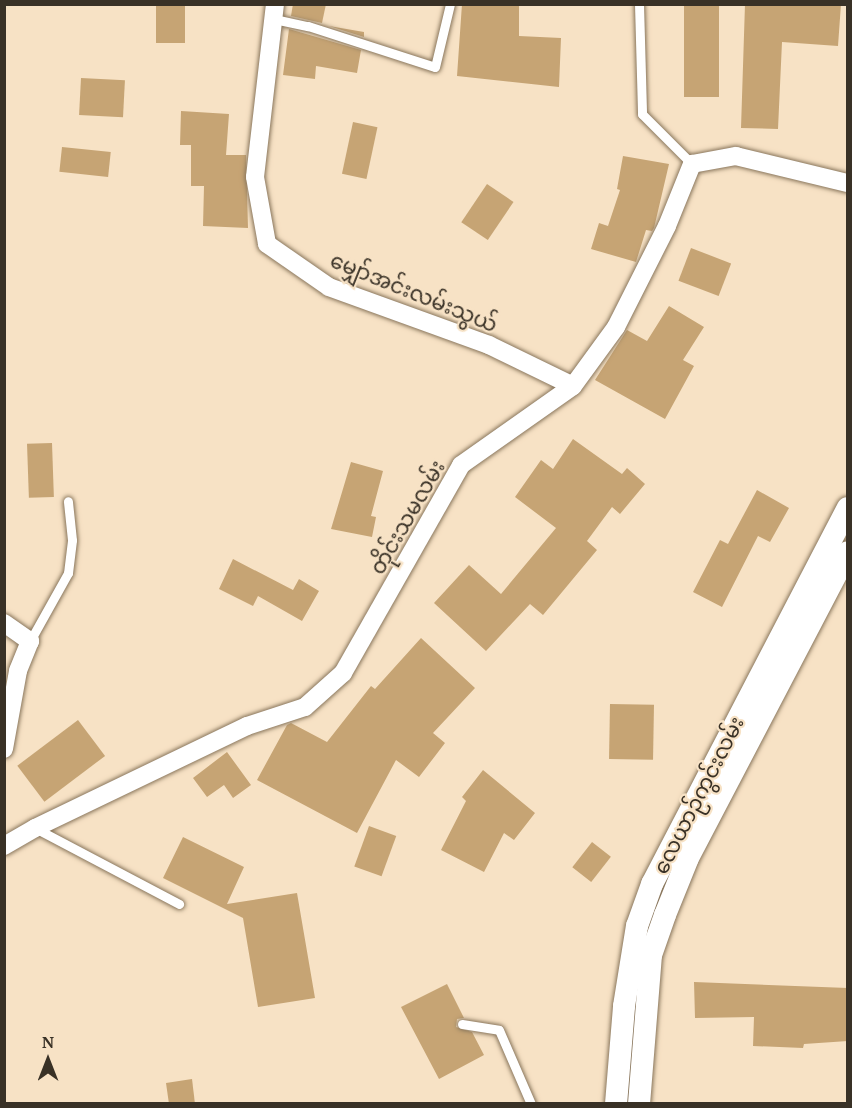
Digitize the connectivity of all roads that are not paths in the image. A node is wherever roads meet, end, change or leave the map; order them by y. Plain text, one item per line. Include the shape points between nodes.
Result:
1 (450, 4) edge
2 (639, 4) edge
3 (274, 12) edge
4 (692, 164) junction
5 (848, 183) edge
6 (573, 386) junction
7 (68, 501) dead end
8 (848, 507) edge
9 (848, 552) edge
10 (4, 623) edge
11 (30, 641) junction
12 (4, 749) edge
13 (35, 828) junction
14 (4, 846) edge
15 (179, 904) dead end
16 (462, 1024) dead end
17 (531, 1104) edge
18 (616, 1104) edge
19 (639, 1104) edge

1 - 3 lane via 435,67
2 - 4 lane via 642,114
3 - 6 street, မျှော်အင်းလမ်းသွယ် via 255,177 267,244 329,287 489,345
4 - 5 street via 736,156
4 - 6 street, တိုင်းသမလမ်း via 667,226 616,327
6 - 13 street, တိုင်းသမလမ်း via 461,465 343,674 305,706 247,726
7 - 11 lane via 72,540 69,573
8 - 18 street, လေယာဉ်ကွင်းလမ်း via 652,884 637,926 624,1006
9 - 19 street, လေယာဉ်ကွင်းလမ်း via 688,858 665,915 651,955
10 - 11 street
11 - 12 street via 18,671
13 - 14 street, တိုင်းသမလမ်း
13 - 15 lane
16 - 17 lane via 499,1030

